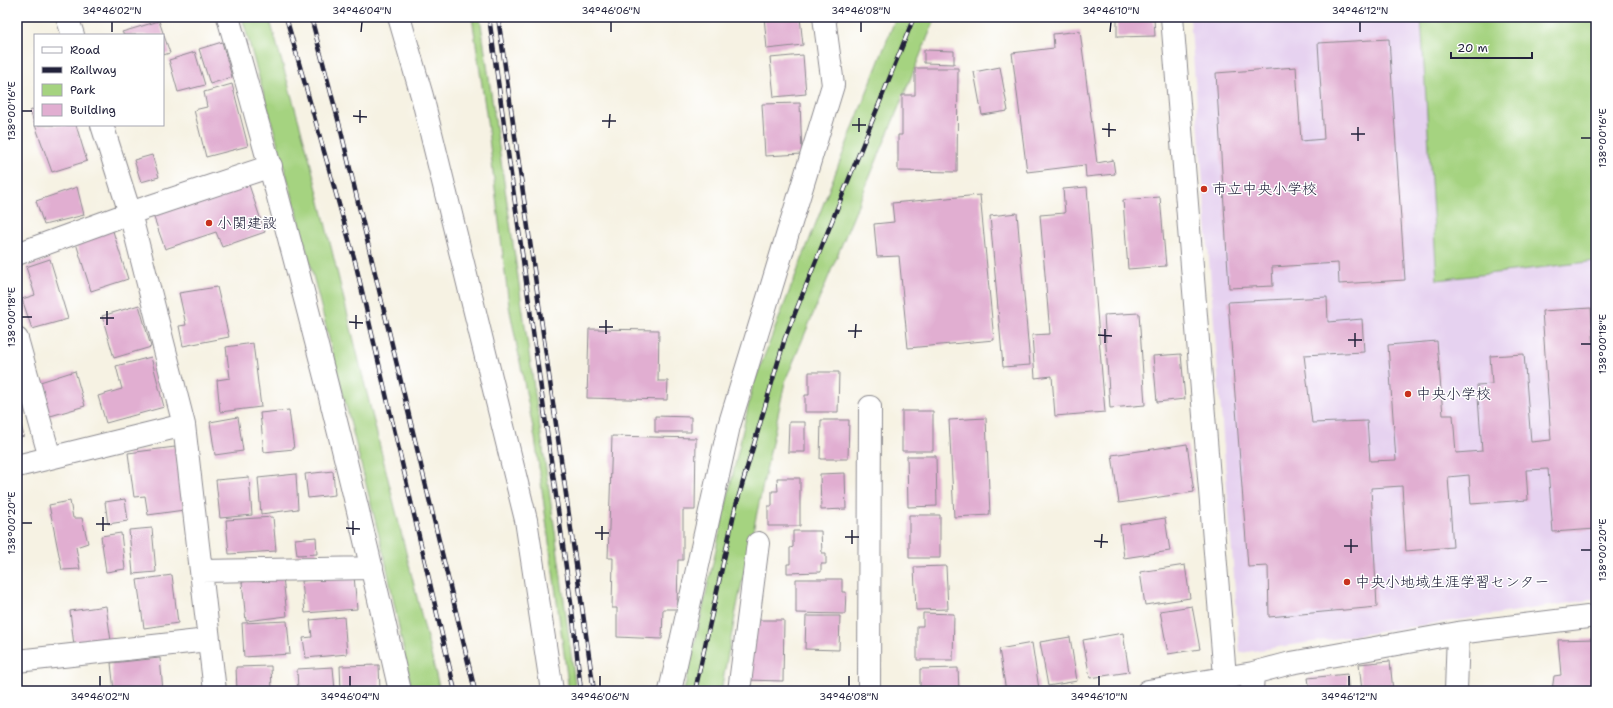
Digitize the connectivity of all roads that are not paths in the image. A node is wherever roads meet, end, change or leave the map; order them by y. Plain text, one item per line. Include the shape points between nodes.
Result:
1 (67, 17) edge
2 (228, 17) edge
3 (399, 17) edge
4 (824, 17) edge
5 (1172, 17) edge
6 (73, 34) edge
7 (102, 126) edge
8 (271, 166) junction
9 (130, 213) junction
10 (17, 254) edge
11 (17, 339) edge
12 (870, 408) dead end
13 (184, 425) junction
14 (50, 458) junction
15 (17, 466) edge
16 (758, 543) dead end
17 (372, 568) junction
18 (201, 571) junction
19 (1596, 616) edge
20 (1458, 633) junction
21 (208, 640) junction
22 (17, 661) edge
23 (1225, 677) junction
24 (1252, 682) edge
25 (1156, 690) edge
26 (215, 691) edge
27 (400, 691) edge
28 (552, 691) edge
29 (670, 691) edge
30 (739, 691) edge
31 (868, 691) edge
32 (1456, 691) edge

1 - 6 street
2 - 8 street
3 - 28 street via 422,96 526,520
4 - 29 street via 833,85 729,426
5 - 23 street
7 - 9 street
8 - 9 street
8 - 17 street
9 - 10 street
9 - 13 street
11 - 14 street
12 - 31 street
13 - 14 street
13 - 18 street
14 - 15 street
16 - 30 street
17 - 18 street
17 - 27 street
18 - 21 street
19 - 20 street
20 - 24 street via 1291,662
20 - 32 street
21 - 22 street
21 - 26 street
23 - 24 street
23 - 25 street

